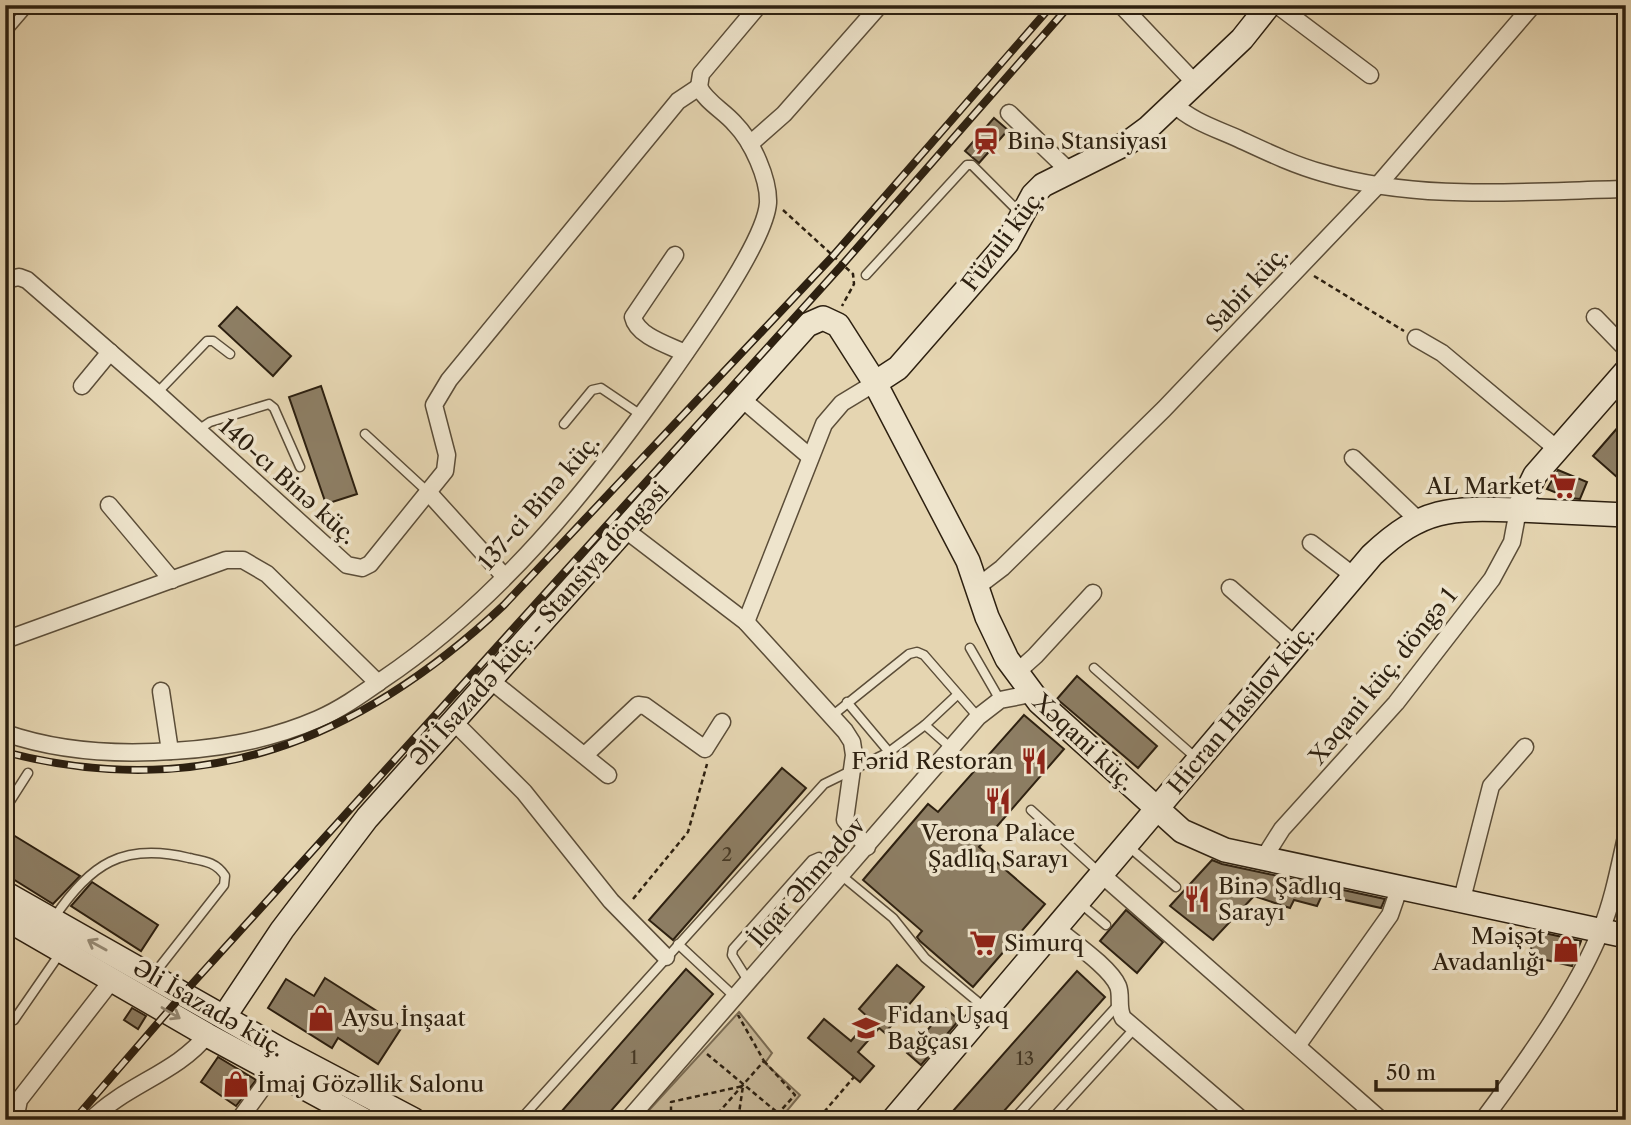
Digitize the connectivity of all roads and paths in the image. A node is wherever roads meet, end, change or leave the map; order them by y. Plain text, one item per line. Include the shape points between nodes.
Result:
1 (30, 5) edge
2 (759, 5) edge
3 (880, 5) edge
4 (1121, 5) edge
5 (1269, 5) edge
6 (1277, 5) edge
7 (1533, 5) edge
8 (5, 34) edge
9 (1370, 75) dead end
10 (1196, 84) junction
11 (699, 86) junction
12 (1174, 104) junction
13 (1009, 113) dead end
14 (750, 144) junction
15 (1068, 170) junction
16 (1378, 185) junction
17 (1626, 188) edge
18 (768, 200) junction
19 (1023, 215) junction
20 (675, 255) dead end
21 (1299, 267) junction
22 (866, 275) dead end
23 (5, 280) edge
24 (1595, 317) dead end
25 (834, 322) junction
26 (1416, 338) joint
27 (1626, 349) edge
28 (110, 352) junction
29 (230, 354) dead end
30 (685, 354) junction
31 (1626, 371) edge
32 (875, 383) junction
33 (82, 386) dead end
34 (157, 393) junction
35 (741, 399) junction
36 (641, 415) junction
37 (564, 424) dead end
38 (198, 430) junction
39 (365, 434) dead end
40 (1557, 449) junction
41 (809, 456) junction
42 (1353, 458) dead end
43 (300, 467) dead end
44 (429, 493) junction
45 (109, 505) dead end
46 (1518, 510) junction
47 (1625, 514) edge
48 (1417, 519) junction
49 (623, 528) junction
50 (1311, 543) dead end
51 (505, 576) junction
52 (1354, 576) junction
53 (172, 580) junction
54 (977, 587) junction
55 (1230, 588) dead end
56 (1093, 593) dead end
57 (746, 622) junction
58 (5, 639) edge
59 (1295, 645) junction
60 (970, 648) dead end
61 (1094, 668) dead end
62 (1016, 673) junction
63 (489, 680) junction
64 (378, 683) junction
65 (161, 691) dead end
66 (1031, 694) junction
67 (957, 695) junction
68 (1000, 700) junction
69 (847, 702) junction
70 (833, 715) junction
71 (978, 717) junction
72 (452, 720) junction
73 (722, 722) dead end
74 (925, 725) junction
75 (5, 733) edge
76 (1525, 747) dead end
77 (951, 748) junction
78 (705, 749) junction
79 (170, 751) junction
80 (889, 752) junction
81 (585, 755) junction
82 (1198, 760) junction
83 (851, 771) junction
84 (28, 773) dead end
85 (608, 775) dead end
86 (5, 808) edge
87 (1156, 809) junction
88 (1031, 810) dead end
89 (1626, 837) edge
90 (1126, 845) junction
91 (867, 847) junction
92 (1263, 859) junction
93 (1101, 874) junction
94 (843, 876) junction
95 (1400, 886) junction
96 (1176, 887) dead end
97 (5, 892) edge
98 (1462, 899) junction
99 (1078, 901) junction
100 (622, 912) junction
101 (5, 918) edge
102 (52, 920) junction
103 (1106, 925) dead end
104 (1056, 928) junction
105 (1601, 930) junction
106 (1626, 936) edge
107 (678, 944) junction
108 (63, 949) junction
109 (666, 957) junction
110 (152, 976) junction
111 (113, 979) junction
112 (750, 983) junction
113 (734, 1000) junction
114 (1117, 1006) junction
115 (987, 1009) junction
116 (224, 1017) junction
117 (14, 1020) dead end
118 (1134, 1029) junction
119 (207, 1035) junction
120 (1297, 1046) junction
121 (707, 1054) dead end
122 (764, 1062) junction
123 (274, 1072) junction
124 (854, 1077) dead end
125 (743, 1086) junction
126 (778, 1113) junction
127 (1234, 1117) edge
128 (15, 1120) edge
129 (91, 1120) edge
130 (239, 1120) edge
131 (364, 1120) edge
132 (414, 1120) edge
133 (520, 1120) edge
134 (628, 1120) edge
135 (671, 1120) edge
136 (712, 1120) edge
137 (738, 1120) edge
138 (772, 1120) edge
139 (802, 1120) edge
140 (817, 1120) edge
141 (893, 1120) edge
142 (1013, 1120) edge
143 (1051, 1120) edge
144 (1381, 1120) edge
145 (1483, 1120) edge

1 - 8 lane
2 - 11 street via 701,74
3 - 14 street via 784,114
4 - 10 street
5 - 10 street, Füzuli küç.
6 - 9 street
7 - 16 street, Sabir küç.
10 - 12 street, Füzuli küç.
11 - 14 street
11 - 44 street, 140-cı Binə küç. via 678,101 449,380 433,405 448,463
12 - 15 street, Füzuli küç. via 1129,142
12 - 16 street via 1190,116 1289,162
13 - 15 street
14 - 18 street
15 - 19 street, Füzuli küç. via 1033,195
16 - 17 street via 1459,193
16 - 21 street, Sabir küç.
18 - 25 path via 853,274 854,284
18 - 30 street, 137-ci Binə küç. via 753,247
19 - 22 lane via 967,165
19 - 32 street, Füzuli küç. via 1007,243 898,368
20 - 30 street via 633,317 643,332
21 - 26 path
21 - 54 street, Sabir küç. via 1164,409
23 - 28 street, 140-cı Binə küç. via 19,276 27,280
24 - 27 street
25 - 32 street
25 - 35 street, Əli İsazadə küç. - Stansiya döngəsi via 822,318 807,325
26 - 40 street via 1442,353
28 - 33 street
28 - 34 street, 140-cı Binə küç.
29 - 34 lane via 207,341
30 - 36 street, 137-ci Binə küç.
31 - 40 street
32 - 41 street via 831,413
32 - 54 street, Xəqani küç. via 968,561
34 - 38 street, 140-cı Binə küç.
35 - 41 street
35 - 49 street, Əli İsazadə küç. - Stansiya döngəsi
36 - 37 lane via 601,388 592,390
36 - 51 street, 137-ci Binə küç. via 580,493
38 - 43 lane via 269,404
38 - 44 street, 140-cı Binə küç. via 355,569 370,564
39 - 44 lane
40 - 46 street via 1529,483
41 - 57 street
42 - 48 street
44 - 51 street
45 - 53 street
46 - 47 street, Hicran Hasilov küç.
46 - 48 street, Hicran Hasilov küç. via 1462,509
46 - 92 street, Xəqani küç. döngə 1 via 1512,542 1492,579 1396,703 1282,829
48 - 52 street, Hicran Hasilov küç. via 1388,540
49 - 57 street
49 - 63 street, Əli İsazadə küç. - Stansiya döngəsi
50 - 52 street
51 - 64 street, 137-ci Binə küç. via 427,650
52 - 59 street, Hicran Hasilov küç.
53 - 58 street
53 - 64 street via 226,560 243,560 267,574
54 - 62 street, Xəqani küç.
55 - 59 street
56 - 62 street
57 - 70 street
59 - 82 street, Hicran Hasilov küç.
60 - 68 lane
61 - 82 lane
62 - 66 street, Xəqani küç.
63 - 72 street, Əli İsazadə küç. - Stansiya döngəsi
63 - 81 street
64 - 79 street, 137-ci Binə küç. via 321,718 269,737 231,746
65 - 79 street
66 - 68 street, İlqar Əhmədov
66 - 87 street, Xəqani küç.
67 - 69 lane via 917,652
67 - 71 lane
67 - 74 lane
68 - 71 street, İlqar Əhmədov
69 - 70 lane
69 - 80 lane
70 - 83 street via 852,742
71 - 77 street, İlqar Əhmədov
72 - 100 street via 524,792
72 - 116 street, Əli İsazadə küç. - Stansiya döngəsi via 335,858
73 - 78 street
74 - 77 lane
74 - 80 lane
75 - 79 street, 137-ci Binə küç. via 69,749
76 - 98 street via 1484,801
77 - 91 street, İlqar Əhmədov
78 - 81 street via 638,705
78 - 100 path via 708,759 688,832
80 - 83 lane
81 - 85 street
82 - 87 street, Hicran Hasilov küç.
83 - 91 street via 845,820
83 - 107 lane via 824,784
84 - 86 lane
87 - 90 street, Hicran Hasilov küç.
87 - 92 street, Xəqani küç. via 1192,837
88 - 93 lane
89 - 105 street
90 - 93 street, Hicran Hasilov küç.
90 - 96 lane
91 - 94 street, İlqar Əhmədov
92 - 95 street, Xəqani küç.
93 - 99 street, Hicran Hasilov küç.
93 - 120 street
94 - 112 street, İlqar Əhmədov
94 - 112 lane via 824,858 813,860 741,940 732,955
94 - 115 lane via 893,918 925,958
95 - 98 street, Xəqani küç.
95 - 120 street via 1390,915
97 - 102 street, Əli İsazadə küç.
98 - 105 street, Xəqani küç.
99 - 103 lane
99 - 104 street, Hicran Hasilov küç.
100 - 109 street
101 - 108 street, Əli İsazadə küç.
110 -> 102 street, Əli İsazadə küç.
102 - 110 lane via 89,874 124,854 171,854 214,863 225,876 224,885
104 - 114 street via 1118,985
104 - 115 street, Hicran Hasilov küç.
105 - 106 street, Xəqani küç.
105 - 145 street via 1550,1020
107 - 109 lane
107 - 113 lane
108 - 111 street, Əli İsazadə küç.
108 - 117 lane
109 - 133 lane
110 - 116 street, Əli İsazadə küç.
111 -> 119 street, Əli İsazadə küç.
111 - 128 street via 19,1100
112 - 113 street, İlqar Əhmədov
113 - 122 path
113 - 134 street, İlqar Əhmədov
114 - 118 street
114 - 142 lane
115 - 141 street, Hicran Hasilov küç.
116 - 132 street, Əli İsazadə küç.
118 - 127 street
118 - 143 lane
119 - 123 street, Əli İsazadə küç.
119 - 129 street via 189,1054
120 - 144 street
121 - 125 path
122 - 125 path
122 - 126 path via 795,1095
123 - 130 street
123 - 131 street, Əli İsazadə küç.
124 - 140 path
125 - 126 path
125 - 135 path via 671,1101
125 - 136 path
125 - 137 path
126 - 138 path
139 - 140 lane

